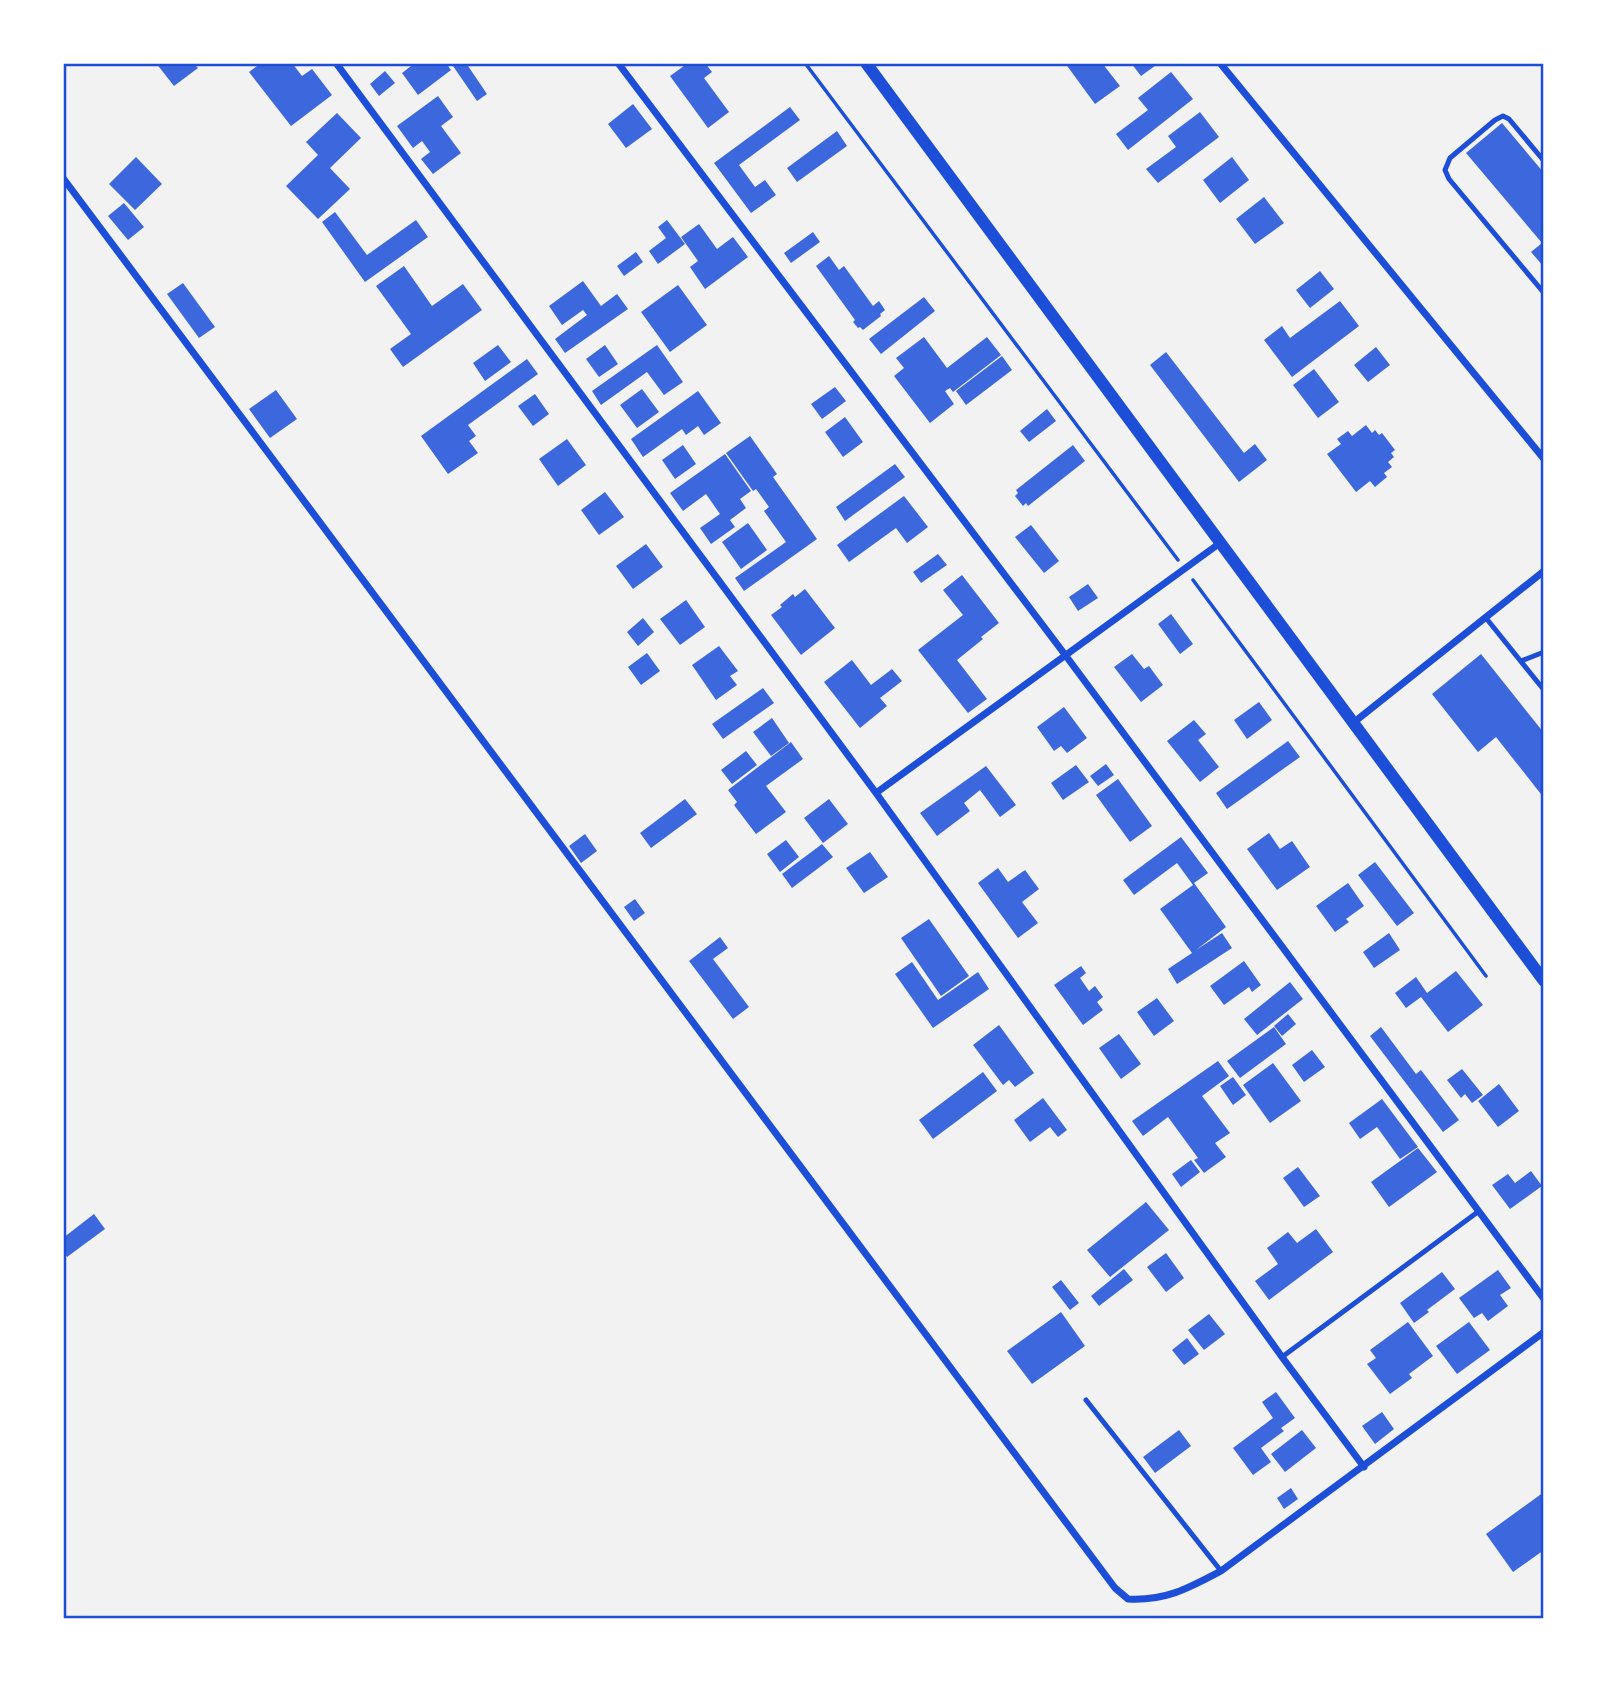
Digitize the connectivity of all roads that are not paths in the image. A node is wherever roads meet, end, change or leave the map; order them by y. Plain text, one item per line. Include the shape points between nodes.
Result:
1 (336, 63) edge
2 (618, 63) edge
3 (866, 63) edge
4 (1220, 63) edge
5 (1544, 161) edge
6 (63, 178) edge
7 (1544, 293) edge
8 (1544, 459) edge
9 (1220, 543) junction
10 (1544, 571) edge
11 (1486, 618) junction
12 (1544, 652) edge
13 (1066, 656) junction
14 (1521, 662) junction
15 (1544, 690) edge
16 (1353, 723) junction
17 (876, 793) junction
18 (1544, 981) edge
19 (1479, 1212) junction
20 (1544, 1299) edge
21 (1544, 1332) edge
22 (1282, 1357) junction
23 (1086, 1399) dead end
24 (1364, 1467) junction
25 (1221, 1571) junction

1 - 17 street
2 - 13 street
3 - 9 street
4 - 8 street
5 - 7 lane via 1503,116 1450,158 1446,170
6 - 25 street via 1115,1588 1128,1600 1160,1599
9 - 13 street
9 - 16 street
10 - 11 street
11 - 14 lane
11 - 16 street
12 - 14 lane
13 - 17 street
13 - 19 street
14 - 15 lane
16 - 18 street
17 - 22 street
19 - 20 street
19 - 22 lane
21 - 24 street
22 - 24 street
23 - 25 lane
24 - 25 street

